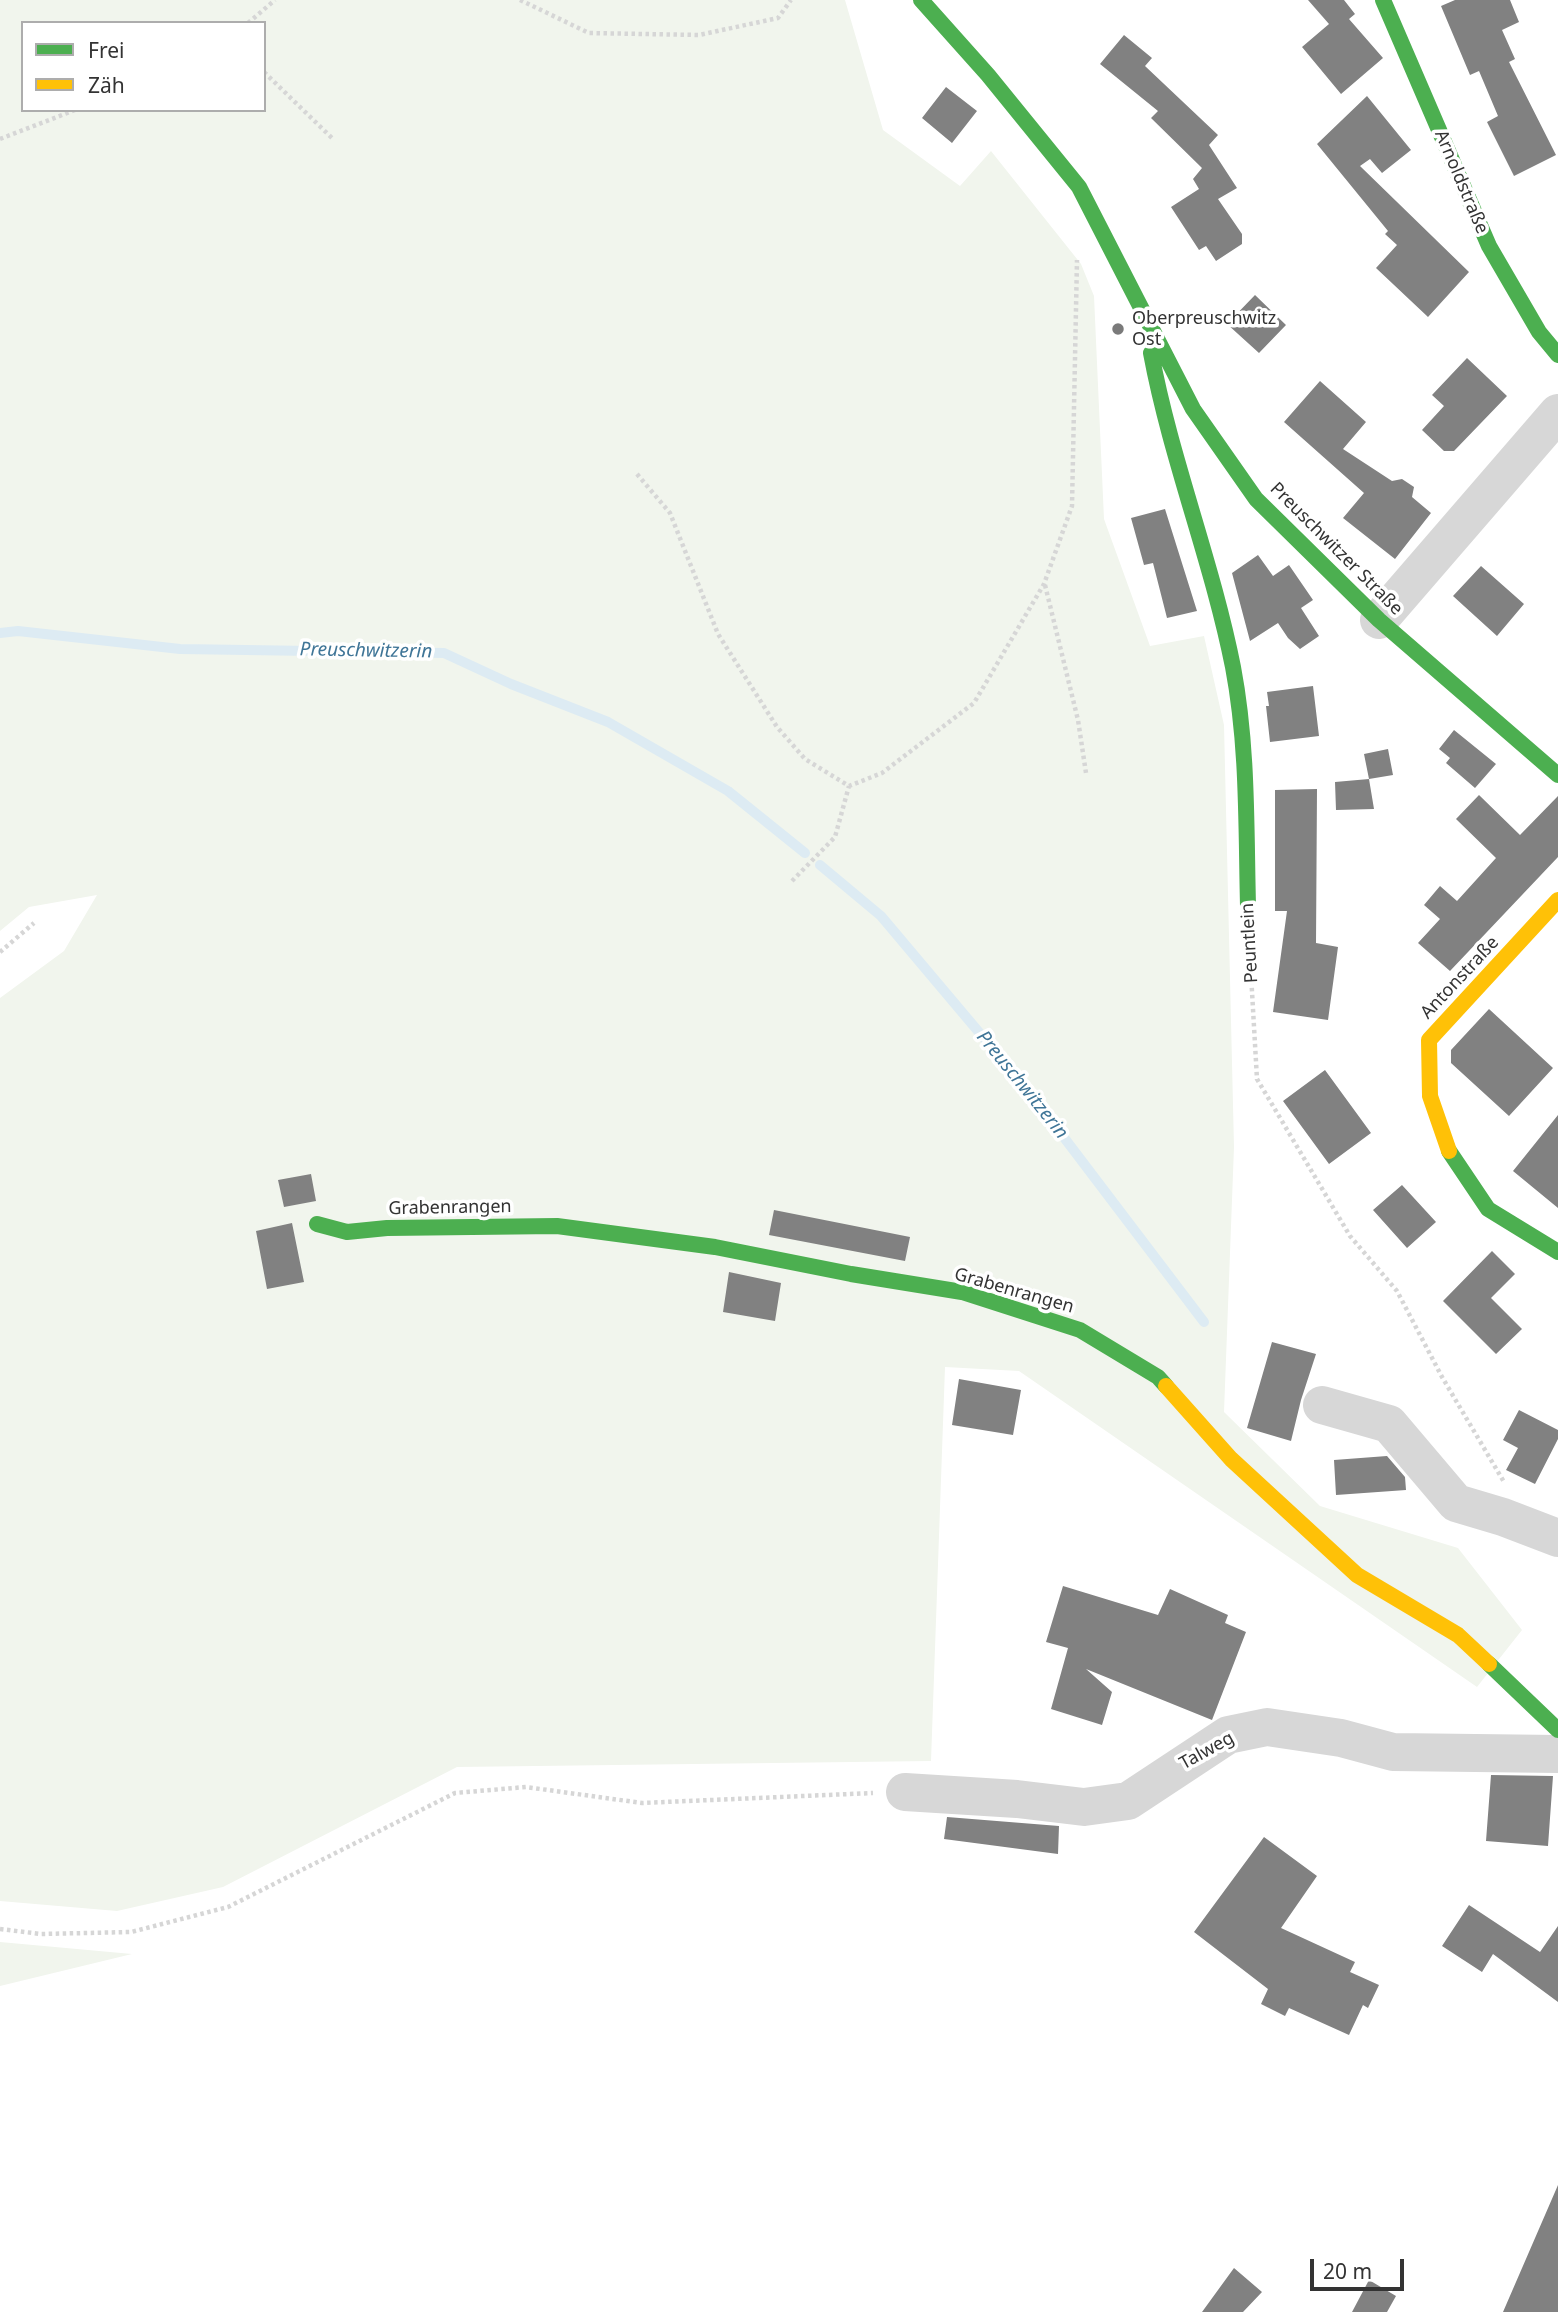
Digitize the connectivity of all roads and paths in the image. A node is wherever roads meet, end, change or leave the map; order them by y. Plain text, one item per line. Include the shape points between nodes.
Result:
1 (275, 0) edge
2 (520, 0) edge
3 (791, 0) edge
4 (921, 0) edge
5 (1383, 0) edge
6 (250, 21) edge
7 (266, 74) edge
8 (70, 112) edge
9 (0, 139) edge
10 (334, 140) dead end
11 (1077, 257) dead end
12 (1144, 311) junction
13 (1558, 355) edge
14 (1558, 413) edge
15 (637, 474) dead end
16 (1044, 584) junction
17 (1379, 620) junction
18 (1086, 773) dead end
19 (1558, 775) edge
20 (849, 786) junction
21 (792, 881) dead end
22 (1558, 900) edge
23 (1248, 906) joint
24 (34, 923) dead end
25 (0, 952) edge
26 (317, 1224) dead end
27 (1558, 1252) edge
28 (1322, 1405) dead end
29 (1503, 1517) junction
30 (1558, 1538) edge
31 (1558, 1730) edge
32 (1558, 1754) edge
33 (905, 1792) joint
34 (0, 1929) edge

1 - 6 path
2 - 3 path via 589,33 699,35 778,18
4 - 12 street, Preuschwitzer Straße via 1079,187
5 - 13 street, Arnoldstraße via 1489,246 1539,332
7 - 10 path
8 - 9 path
11 - 16 path via 1072,506
12 - 17 street, Preuschwitzer Straße via 1193,409 1256,499
12 - 23 street, Peuntlein via 1167,433 1195,519 1235,678 1244,746
14 - 17 street
15 - 20 path via 670,513 718,634 777,727 806,759
16 - 18 path
16 - 20 path via 974,703 882,773
17 - 19 street, Preuschwitzer Straße
20 - 21 path via 835,837
22 - 27 street, Antonstraße via 1429,1040 1430,1096 1447,1148 1488,1209
23 - 29 path, Peuntlein via 1257,1079 1350,1236 1397,1291 1504,1481
24 - 25 path
26 - 31 street, Grabenrangen via 347,1232 557,1226 702,1245 962,1293 1080,1330 1158,1377 1231,1459 1357,1575 1458,1635
28 - 29 street via 1389,1424 1456,1503
29 - 30 street
32 - 33 street, Talweg via 1393,1752 1341,1738 1267,1727 1228,1735 1128,1801 1084,1807
33 - 34 path via 642,1803 526,1787 455,1793 228,1907 131,1932 41,1934

